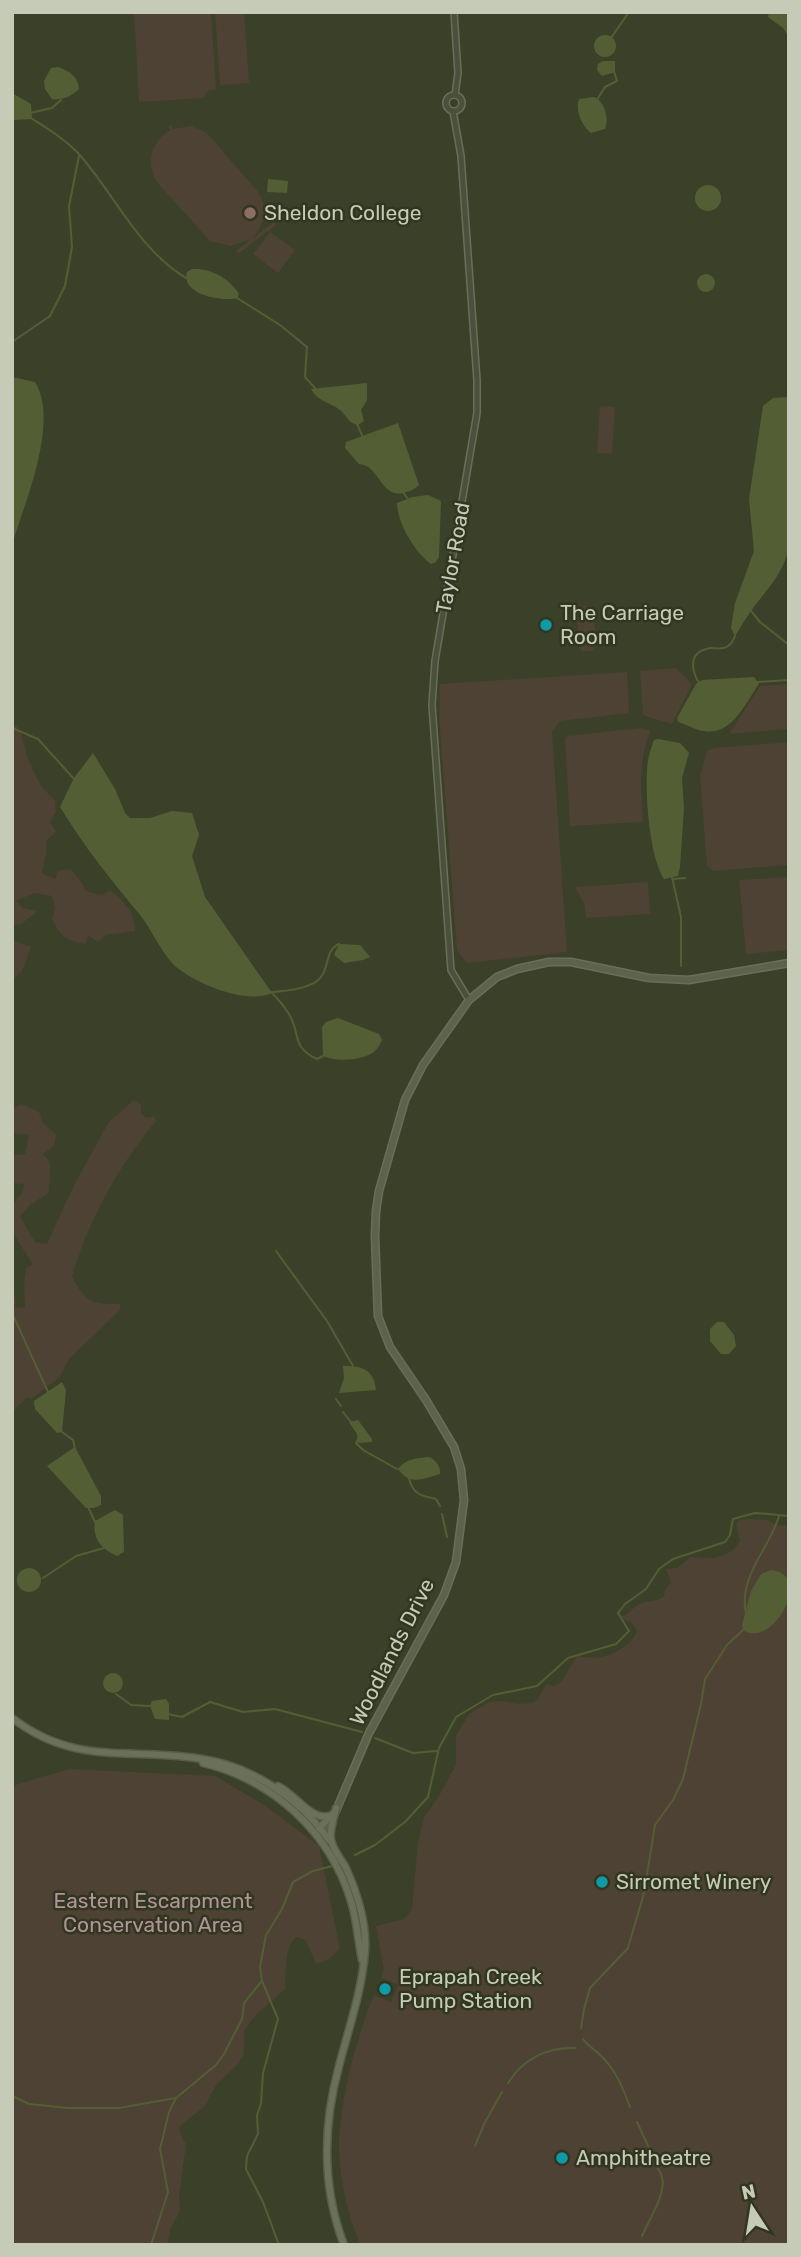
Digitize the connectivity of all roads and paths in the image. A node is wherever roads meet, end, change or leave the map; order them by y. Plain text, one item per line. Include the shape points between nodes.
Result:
1 (454, 12) edge
2 (455, 94) junction
3 (453, 111) junction
4 (789, 963) edge
5 (469, 1000) junction
6 (12, 1718) edge
7 (177, 1757) junction
8 (260, 1778) junction
9 (335, 1810) junction
10 (310, 1828) junction
11 (320, 1830) junction
12 (334, 1848) junction
13 (360, 1949) junction
14 (363, 1962) junction
15 (344, 2245) edge

1 - 2 street
2 - 3 street via 446,102
2 - 3 street via 463,102
3 - 5 street, Taylor Road via 461,156 477,413 435,662 432,705 451,970
4 - 5 main road, Woodlands Drive via 671,980 549,962 497,977
5 - 9 main road, Woodlands Drive via 423,1065 405,1100 379,1191 375,1236 378,1316 383,1332 454,1447 461,1469 464,1500 456,1562 444,1595 369,1733
6 - 7 main road via 74,1749
7 - 8 main road via 223,1763
7 - 10 main road via 253,1782
8 - 9 main road via 285,1789 317,1815 326,1817
8 - 11 main road via 293,1801
9 - 11 main road
9 - 12 main road via 330,1835
10 - 11 main road
10 - 13 main road via 347,1888
11 - 12 main road
11 - 13 main road via 350,1889
12 - 14 main road via 353,1884 361,1912
13 - 14 main road
14 - 15 main road via 327,2132 332,2199

